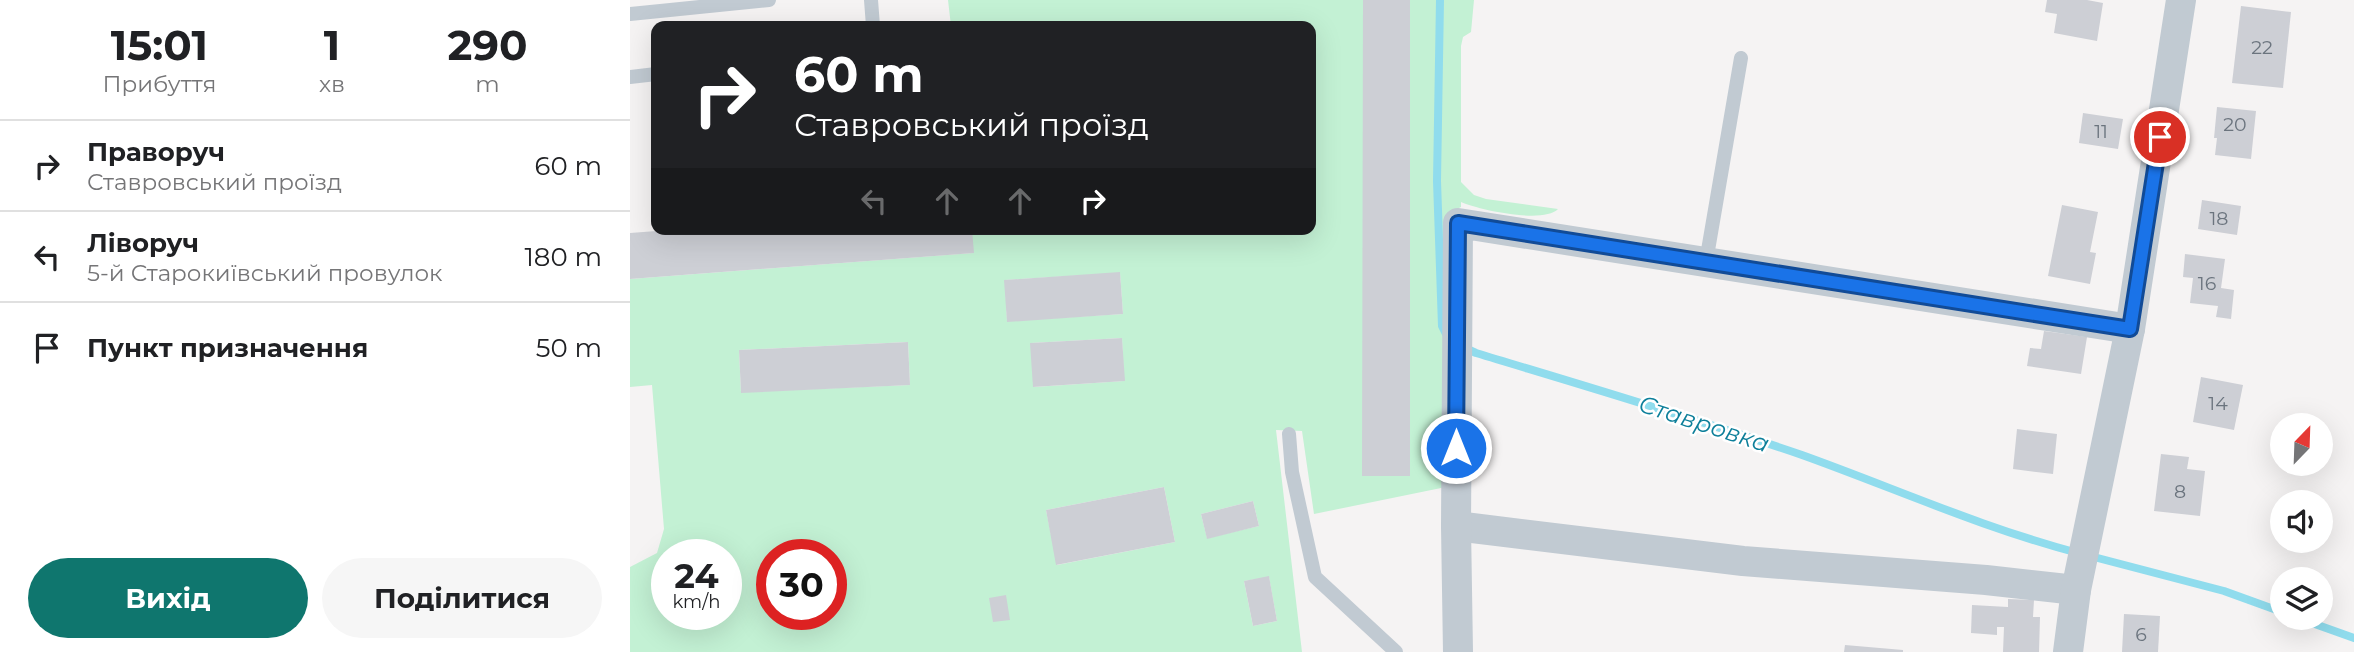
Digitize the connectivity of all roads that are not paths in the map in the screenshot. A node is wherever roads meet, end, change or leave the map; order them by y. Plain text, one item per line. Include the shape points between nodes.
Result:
1 (769, 0) edge
2 (871, 0) edge
3 (2181, 0) edge
4 (630, 14) edge
5 (873, 21) edge
6 (1741, 58) dead end
7 (651, 74) edge
8 (630, 76) edge
9 (1706, 262) junction
10 (2130, 329) junction
11 (1289, 434) dead end
12 (1456, 526) junction
13 (2076, 590) junction
14 (1396, 652) edge
15 (1458, 652) edge
16 (2068, 652) edge

1 - 4 lane
2 - 5 lane
3 - 10 street
6 - 9 lane
7 - 8 lane
9 - 10 street
9 - 12 street via 1458,223
10 - 13 street
11 - 14 lane via 1292,472 1315,577
12 - 13 street via 1742,561
12 - 15 street
13 - 16 street

